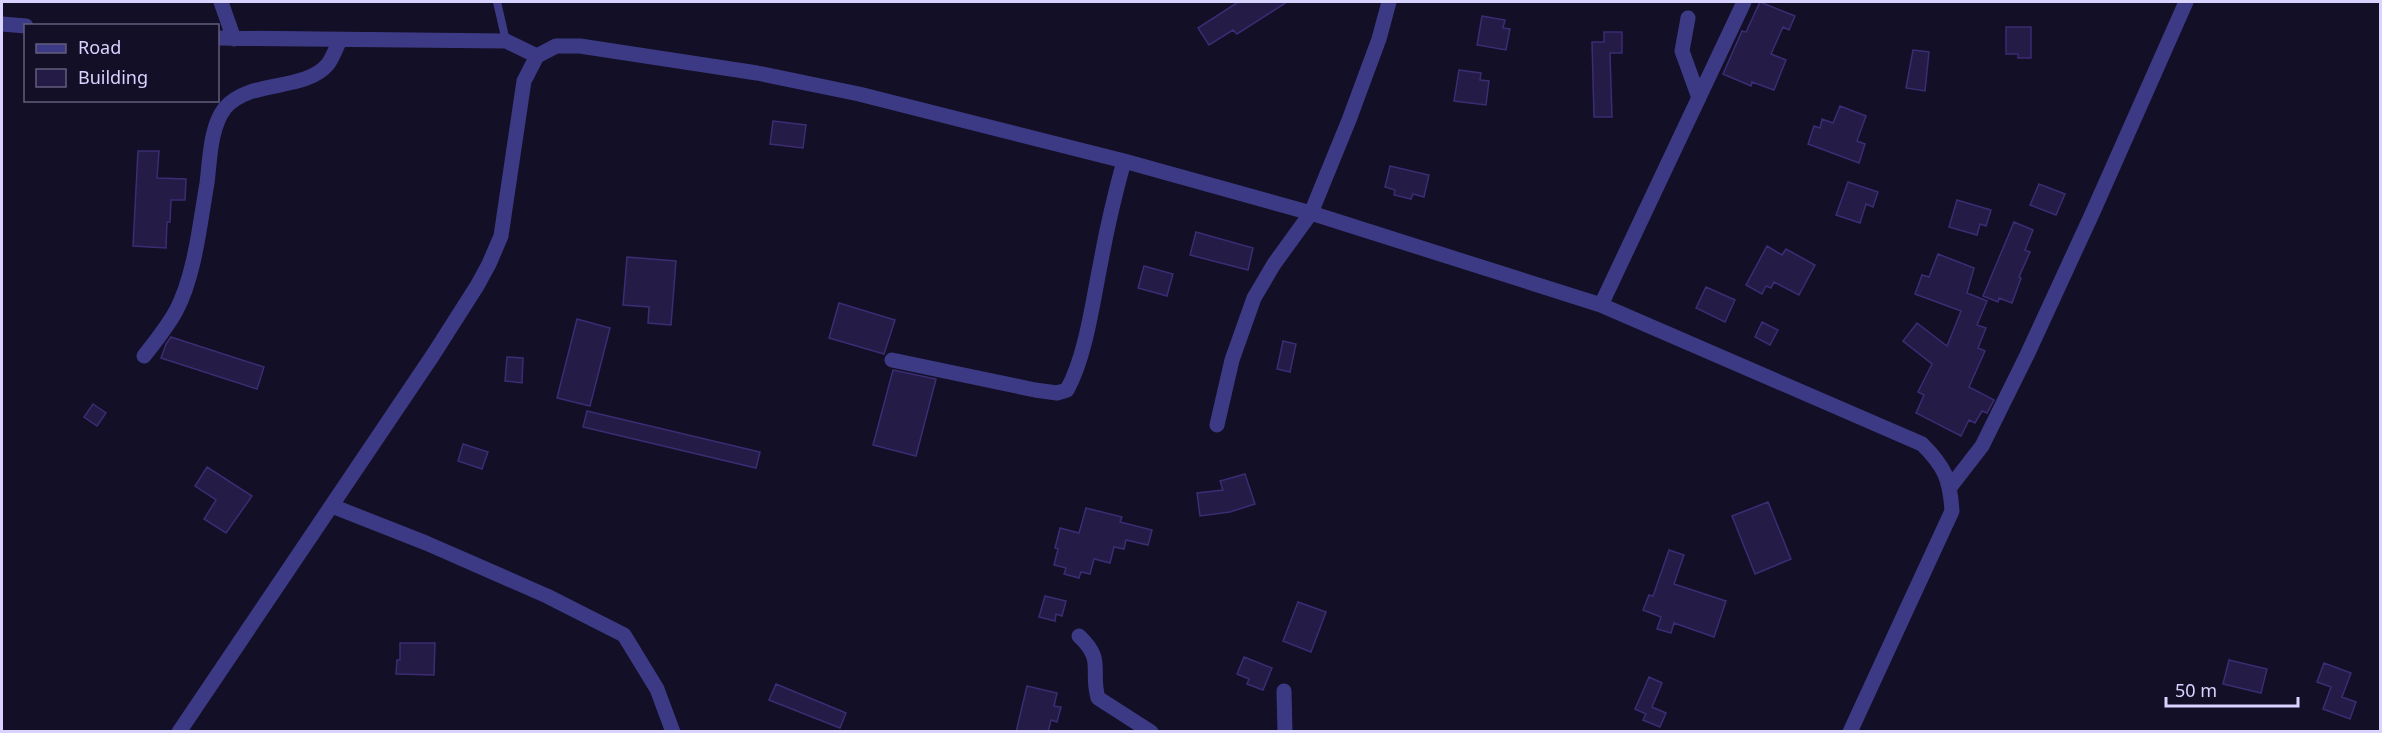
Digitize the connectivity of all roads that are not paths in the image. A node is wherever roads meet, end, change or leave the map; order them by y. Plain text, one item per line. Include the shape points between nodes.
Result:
1 (220, 2) edge
2 (497, 2) edge
3 (1389, 2) edge
4 (1744, 2) edge
5 (2186, 2) edge
6 (1688, 18) dead end
7 (2, 24) edge
8 (24, 26) edge
9 (219, 38) edge
10 (234, 39) junction
11 (340, 40) junction
12 (506, 41) junction
13 (537, 56) junction
14 (1699, 99) junction
15 (1124, 161) junction
16 (1311, 213) junction
17 (1601, 304) junction
18 (144, 356) dead end
19 (892, 360) dead end
20 (1217, 425) dead end
21 (1951, 486) junction
22 (332, 506) junction
23 (1080, 636) dead end
24 (1284, 690) dead end
25 (179, 732) edge
26 (673, 732) edge
27 (1151, 732) edge
28 (1286, 732) edge
29 (1850, 732) edge

1 - 10 street
2 - 12 lane
3 - 16 street via 1379,39
4 - 14 street
5 - 21 street via 2027,355 1982,446
6 - 14 street via 1682,51
7 - 8 street
9 - 10 street
10 - 11 street
11 - 12 street
11 - 18 street via 327,65 315,75 237,98 224,110 216,130 188,279 177,309
12 - 13 street
13 - 15 street via 556,46 580,46 757,73 859,94
13 - 22 street via 524,81 501,236 489,264 433,356
14 - 17 street
15 - 16 street
15 - 19 street via 1089,316 1067,390 1035,390
16 - 17 street
16 - 20 street via 1254,298 1232,360
17 - 21 street via 1922,444 1944,468
21 - 29 street via 1952,511 1940,541
22 - 25 street
22 - 26 street via 537,592 624,635 657,689
23 - 27 street via 1096,658 1098,698
24 - 28 street

